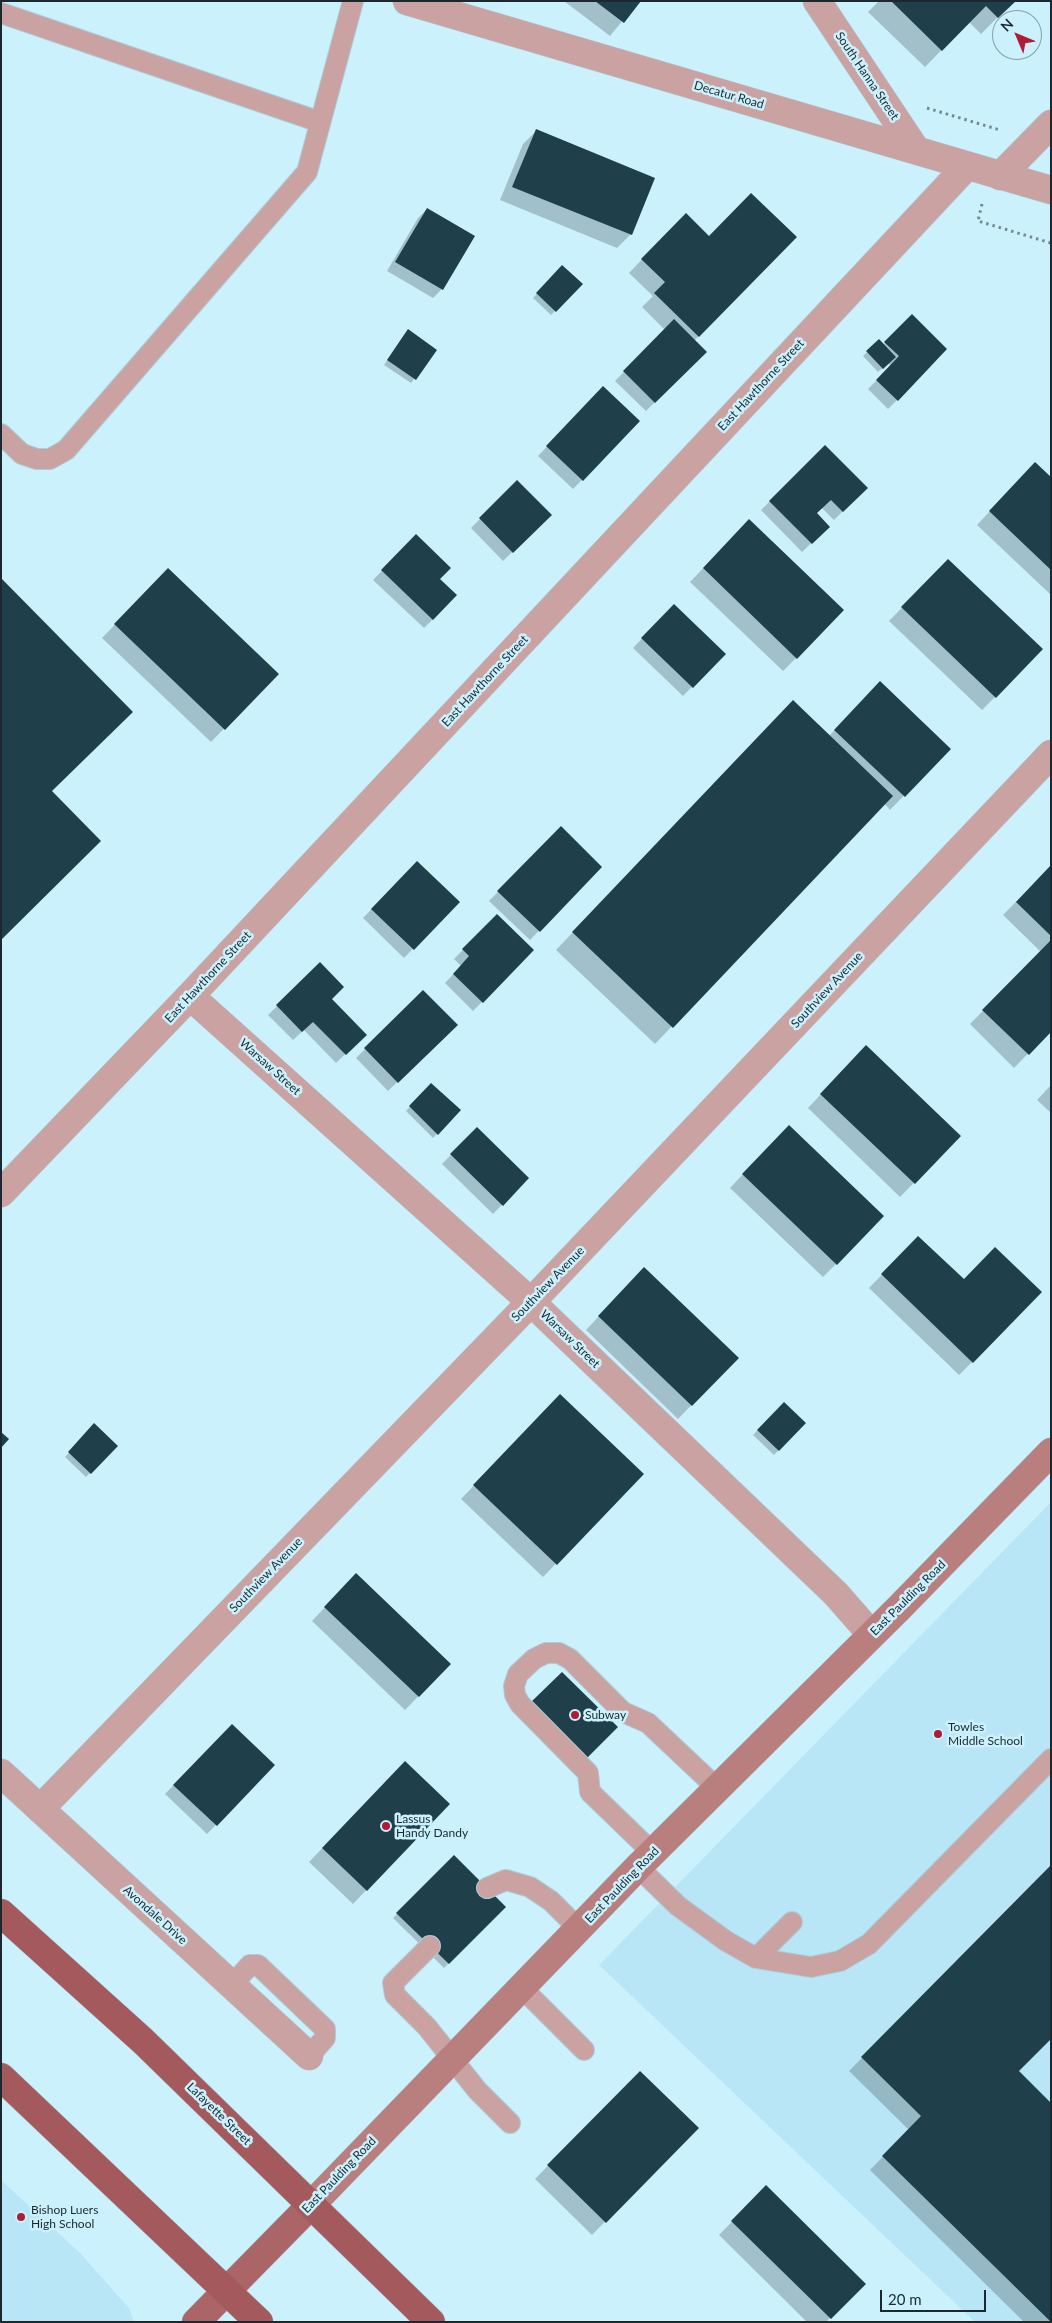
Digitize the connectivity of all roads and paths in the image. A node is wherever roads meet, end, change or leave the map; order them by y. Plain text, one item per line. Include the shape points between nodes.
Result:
1 (353, 1) edge
2 (407, 1) edge
3 (817, 1) edge
4 (1, 13) edge
5 (320, 122) junction
6 (1051, 124) edge
7 (916, 150) junction
8 (966, 167) junction
9 (1000, 176) junction
10 (1051, 190) edge
11 (1, 434) edge
12 (1051, 754) edge
13 (190, 996) junction
14 (1, 1193) edge
15 (531, 1302) junction
16 (1051, 1452) edge
17 (871, 1634) junction
18 (1051, 1760) edge
19 (1, 1774) edge
20 (717, 1788) junction
21 (40, 1809) junction
22 (646, 1860) junction
23 (487, 1888) dead end
24 (1, 1913) edge
25 (792, 1922) dead end
26 (579, 1929) junction
27 (430, 1946) dead end
28 (756, 1958) junction
29 (522, 1987) junction
30 (584, 2050) dead end
31 (309, 2056) dead end
32 (451, 2058) junction
33 (1, 2077) edge
34 (510, 2124) dead end
35 (312, 2204) junction
36 (226, 2292) junction
37 (196, 2322) edge
38 (259, 2322) edge
39 (431, 2322) edge

1 - 5 lane
2 - 7 street, Decatur Road
3 - 7 street, South Hanna Street
4 - 5 lane
5 - 11 lane via 307,172 66,450 50,460 37,459 22,454
6 - 9 street
7 - 8 street, Decatur Road
8 - 9 street, Decatur Road
8 - 13 street, East Hawthorne Street
9 - 10 street, Decatur Road
12 - 15 street, Southview Avenue
13 - 14 street, East Hawthorne Street
13 - 15 street, Warsaw Street
15 - 17 street, Warsaw Street via 836,1594
15 - 21 street, Southview Avenue
16 - 17 main road, East Paulding Road
17 - 20 main road, East Paulding Road
18 - 28 lane via 869,1944 840,1961 811,1967
19 - 21 street, Avondale Drive
20 - 22 main road, East Paulding Road
20 - 22 lane via 648,1723 623,1712 570,1659 559,1653 546,1653 518,1674 514,1695 520,1704 588,1773 590,1792
21 - 31 street, Avondale Drive
22 - 26 main road, East Paulding Road
22 - 28 lane via 678,1906
23 - 26 lane via 506,1880 530,1887 551,1901
24 - 35 highway, Lafayette Street via 144,2041
25 - 28 lane
26 - 29 main road, East Paulding Road
27 - 32 lane via 393,1983 395,1995 427,2026
29 - 30 lane
29 - 32 main road, East Paulding Road
32 - 34 lane
32 - 35 main road, East Paulding Road
33 - 36 highway
35 - 36 main road, East Paulding Road
35 - 39 highway, Lafayette Street
36 - 37 main road, East Paulding Road
36 - 38 highway

